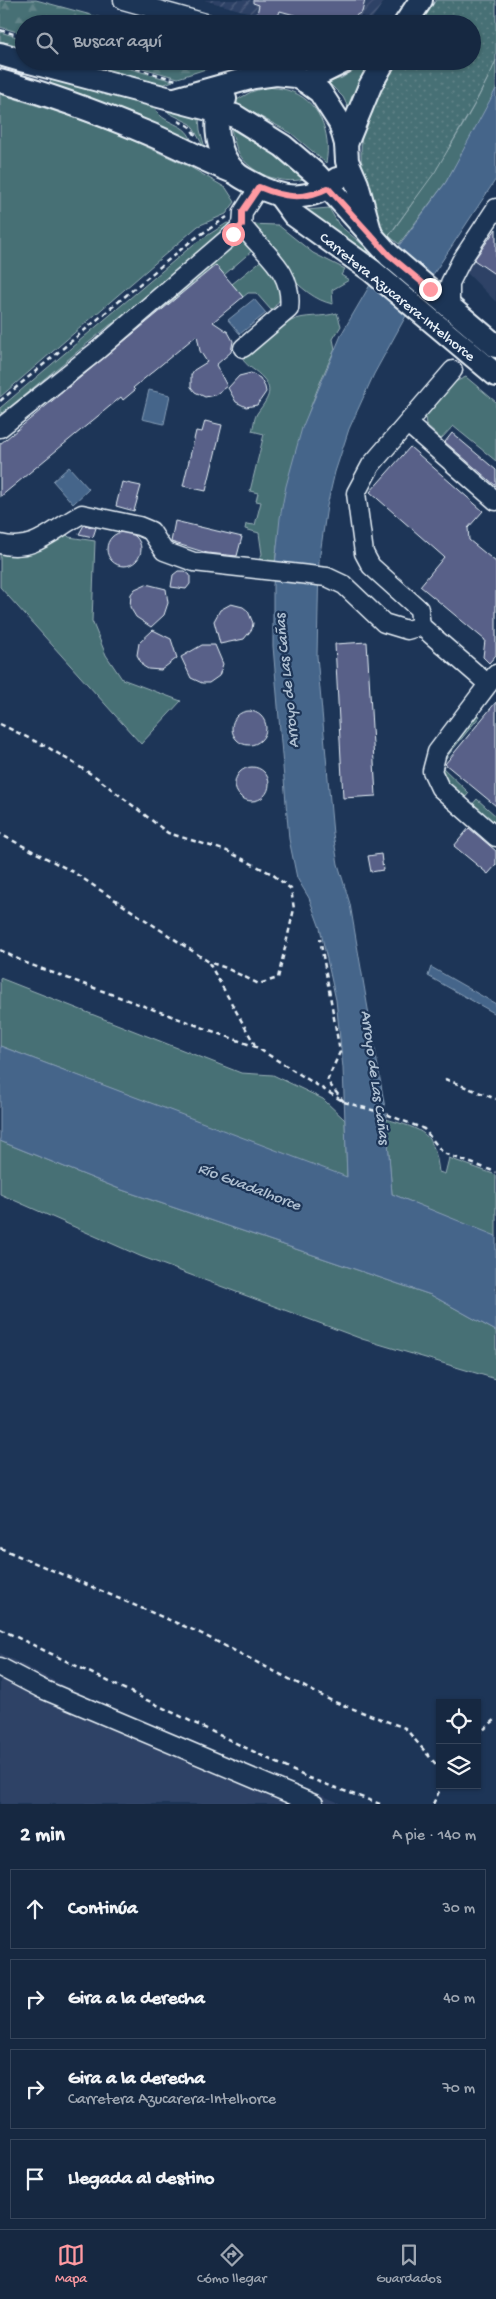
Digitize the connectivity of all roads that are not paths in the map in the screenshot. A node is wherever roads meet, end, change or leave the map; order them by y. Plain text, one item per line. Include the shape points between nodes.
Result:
1 (123, 0) edge
2 (421, 0) edge
3 (177, 15) edge
4 (411, 15) edge
5 (0, 54) edge
6 (15, 58) edge
7 (70, 70) edge
8 (379, 70) edge
9 (296, 73) edge
10 (254, 77) junction
11 (0, 81) edge
12 (176, 91) junction
13 (218, 112) junction
14 (346, 153) junction
15 (236, 173) junction
16 (259, 187) junction
17 (328, 188) junction
18 (280, 196) junction
19 (496, 208) edge
20 (242, 219) junction
21 (371, 236) junction
22 (450, 307) junction
23 (496, 346) edge
24 (243, 348) dead end
25 (454, 370) dead end
26 (496, 375) edge
27 (408, 424) junction
28 (0, 428) edge
29 (496, 501) edge
30 (0, 544) edge
31 (421, 626) junction
32 (492, 679) edge
33 (496, 837) edge
34 (0, 1667) edge
35 (314, 1804) edge

1 - 3 street
2 - 4 main road
5 - 6 main road, Carretera Azucarera-Intelhorce
7 - 12 main road, Carretera Azucarera-Intelhorce
8 - 14 main road
9 - 10 main road
9 - 14 main road via 320,92 329,104 340,123
10 - 12 main road
10 - 13 main road via 224,99
11 - 15 main road via 34,90 153,136
12 - 13 main road, Carretera Azucarera-Intelhorce
13 - 15 main road via 218,138 222,152
13 - 17 main road, Carretera Azucarera-Intelhorce via 249,124 283,146
14 - 17 main road via 342,174
14 - 21 main road
15 - 16 main road
16 - 18 main road
16 - 20 street
17 - 18 main road via 300,197
17 - 21 main road, Carretera Azucarera-Intelhorce
18 - 26 main road, Carretera Azucarera-Intelhorce via 294,215 372,271
19 - 22 street via 450,283
20 - 24 street via 284,273 290,299 289,308
20 - 28 street via 98,350
21 - 22 main road, Carretera Azucarera-Intelhorce
22 - 23 main road, Carretera Azucarera-Intelhorce
25 - 27 street
27 - 29 street
27 - 31 street via 371,465 356,493 364,553 371,566 419,609
30 - 31 street via 24,547 82,514 151,531 164,551 194,562 328,577 344,586 384,623 407,630
31 - 32 street
32 - 33 street via 437,752 432,771 440,788
34 - 35 street via 42,1689

